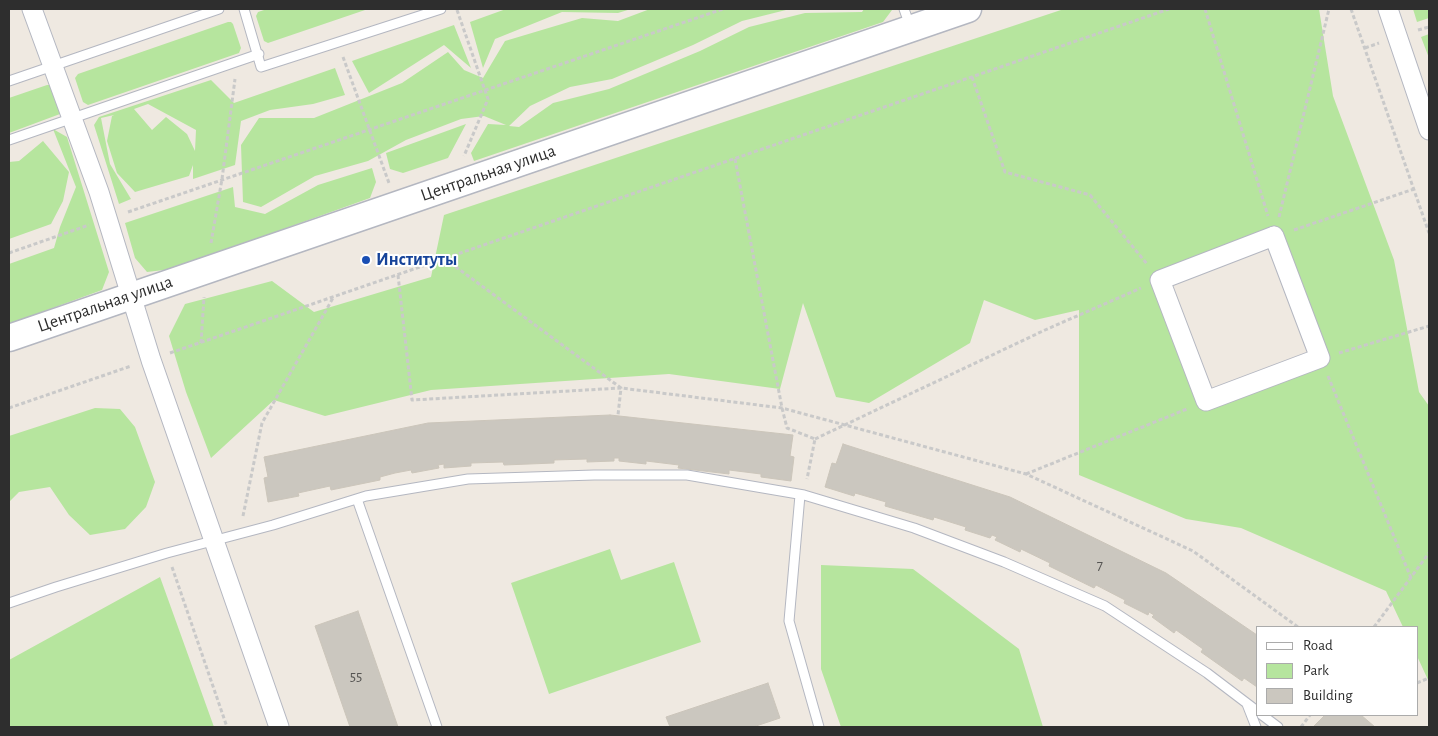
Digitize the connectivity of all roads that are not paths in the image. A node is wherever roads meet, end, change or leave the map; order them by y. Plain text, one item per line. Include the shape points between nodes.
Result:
1 (32, 9) edge
2 (218, 9) edge
3 (244, 9) edge
4 (441, 9) edge
5 (968, 9) edge
6 (1388, 9) edge
7 (907, 19) edge
8 (259, 54) junction
9 (53, 66) junction
10 (9, 81) edge
11 (72, 118) junction
12 (1429, 130) edge
13 (9, 140) edge
14 (131, 295) junction
15 (9, 338) edge
16 (1206, 401) joint
17 (802, 495) junction
18 (357, 499) junction
19 (214, 541) junction
20 (9, 604) edge
21 (1247, 704) junction
22 (1256, 710) edge
23 (1263, 716) edge
24 (279, 727) edge
25 (437, 727) edge
26 (819, 727) edge
27 (1256, 727) edge
28 (1278, 727) edge

1 - 9 street
2 - 9 lane
3 - 8 lane
4 - 8 lane via 261,68
5 - 7 main road, Центральная улица
6 - 12 street
7 - 14 main road, Центральная улица
8 - 11 lane
9 - 10 lane
9 - 11 street
11 - 13 lane
11 - 14 street via 108,218
14 - 15 main road, Центральная улица
14 - 19 street
16 - 16 street via 1160,280 1274,236 1320,358
17 - 18 lane via 688,475 594,475 468,479
17 - 21 lane via 914,528 1004,562 1105,606 1207,673
17 - 26 lane via 789,622
18 - 19 lane
18 - 25 lane
19 - 20 lane via 56,586
19 - 24 street
21 - 22 lane
21 - 27 lane
23 - 28 lane

